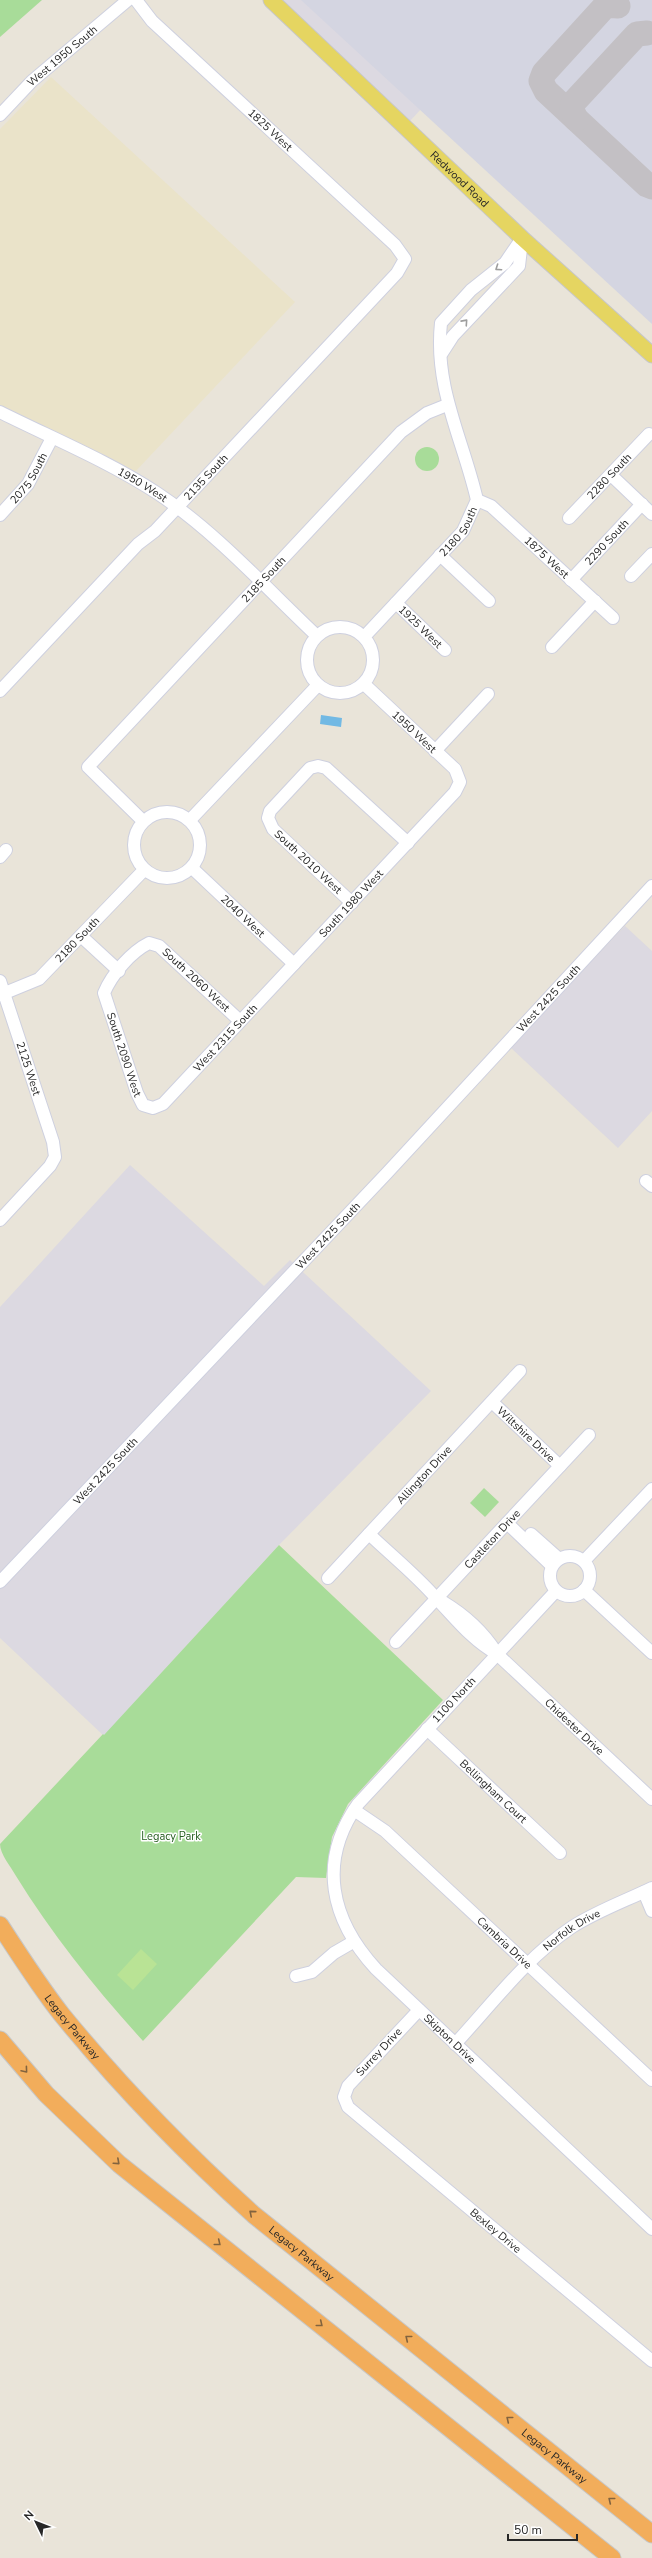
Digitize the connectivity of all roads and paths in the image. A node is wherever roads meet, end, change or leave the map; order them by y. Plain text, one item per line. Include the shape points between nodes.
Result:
1 (128, 0) edge
2 (136, 0) edge
3 (271, 0) edge
4 (0, 115) edge
5 (522, 238) junction
6 (405, 259) joint
7 (442, 354) junction
8 (652, 355) edge
9 (447, 405) junction
10 (0, 412) edge
11 (649, 434) dead end
12 (52, 438) junction
13 (610, 475) junction
14 (477, 500) junction
15 (642, 504) junction
16 (177, 508) junction
17 (652, 514) edge
18 (0, 515) edge
19 (569, 518) dead end
20 (652, 554) edge
21 (440, 555) junction
22 (631, 576) dead end
23 (571, 580) junction
24 (260, 582) junction
25 (595, 601) junction
26 (490, 602) dead end
27 (396, 603) junction
28 (613, 618) dead end
29 (318, 636) junction
30 (364, 637) junction
31 (552, 648) dead end
32 (445, 650) dead end
33 (364, 684) junction
34 (318, 685) junction
35 (0, 691) edge
36 (488, 694) dead end
37 (435, 751) junction
38 (460, 782) joint
39 (190, 820) junction
40 (143, 821) junction
41 (408, 843) junction
42 (192, 868) junction
43 (144, 870) junction
44 (652, 886) edge
45 (352, 903) junction
46 (81, 936) junction
47 (294, 964) junction
48 (119, 971) junction
49 (0, 981) edge
50 (2, 994) edge
51 (240, 1021) junction
52 (153, 1108) joint
53 (0, 1220) edge
54 (520, 1371) dead end
55 (492, 1402) junction
56 (589, 1435) dead end
57 (560, 1466) junction
58 (650, 1496) edge
59 (510, 1520) junction
60 (369, 1534) junction
61 (584, 1561) junction
62 (555, 1562) junction
63 (328, 1578) dead end
64 (0, 1582) edge
65 (584, 1590) junction
66 (556, 1591) junction
67 (437, 1598) junction
68 (396, 1642) dead end
69 (652, 1653) edge
70 (497, 1654) junction
71 (427, 1729) junction
72 (652, 1799) edge
73 (354, 1810) junction
74 (560, 1853) dead end
75 (648, 1890) edge
76 (652, 1911) edge
77 (0, 1925) edge
78 (353, 1942) junction
79 (528, 1965) junction
80 (296, 1976) dead end
81 (419, 2010) junction
82 (0, 2040) edge
83 (455, 2044) junction
84 (652, 2080) edge
85 (344, 2097) joint
86 (652, 2229) edge
87 (652, 2361) edge
88 (652, 2534) edge
89 (612, 2558) edge

1 - 4 street, West 1950 South via 32,82
2 - 6 street, 1825 West via 152,21 389,240
3 - 5 main road, Redwood Road
7 -> 5 street via 453,336 519,266
5 -> 7 street, 2180 South via 505,263 471,290 441,323
5 - 8 main road, Redwood Road
6 - 16 street, 2135 South via 397,273
7 - 9 street, 2180 South via 441,365
9 - 14 street, 2180 South
9 - 24 street, 2185 South via 427,413 402,432
10 - 12 street, 1950 West
11 - 13 street, 2280 South
12 - 16 street, 1950 West via 139,482
12 - 18 street, 2075 South via 28,484
13 - 15 street
13 - 19 street, 2280 South
14 - 21 street, 2180 South via 463,531
14 - 23 street, 1875 West via 491,506
15 - 17 street
15 - 23 street, 2290 South
16 - 24 street, 1950 West
16 - 35 street, 2135 South via 138,544
20 - 22 street
21 - 26 street
21 - 27 street, 2180 South
23 - 25 street, 1875 West
24 - 29 street, 1950 West
24 - 40 street, 2185 South via 88,767
25 - 28 street, 1875 West
25 - 31 street
27 - 30 street, 2180 South
27 - 32 street, 1925 West
29 - 30 street via 328,629 341,627 354,630
29 - 34 street via 311,645 308,666 311,677
30 - 33 street via 371,648 374,660 371,673
33 - 34 street via 353,691 341,694 329,692
33 - 37 street, 1950 West
34 - 39 street
36 - 37 street
37 - 38 street, 1950 West via 458,773
38 - 41 street, South 1980 West via 455,792
39 - 40 street via 179,813 166,811 153,814
39 - 42 street via 198,831 201,844 199,857
40 - 43 street via 135,834 133,847
41 - 45 street, South 1980 West
41 - 45 street, South 2010 West via 334,774 318,766 310,768 270,811 268,818 273,828
42 - 43 street via 181,876 168,879 155,877
42 - 47 street, 2040 West
43 - 46 street, 2180 South
44 - 64 street, West 2425 South via 387,1173
45 - 47 street, South 1980 West
46 - 48 street
46 - 50 street, 2180 South via 38,979
47 - 51 street, West 2315 South
48 - 51 street, South 2060 West via 139,948 149,943 159,946
48 - 52 street, South 2090 West via 108,983 104,993 137,1092 143,1105
49 - 50 street, 2125 West
50 - 53 street, 2125 West via 53,1142 55,1157 50,1166
51 - 52 street, West 2315 South via 163,1104
54 - 55 street, Allington Drive
55 - 57 street, Wiltshire Drive
55 - 60 street, Allington Drive
56 - 57 street, Castleton Drive
57 - 59 street, Castleton Drive
58 - 61 street
59 - 62 street
59 - 67 street, Castleton Drive
60 - 63 street, Allington Drive
60 - 67 street, Chidester Drive
61 - 62 street via 569,1555
61 - 65 street via 590,1576
62 - 66 street via 549,1579
65 - 66 street via 570,1596
65 - 69 street
66 - 70 street, 1100 North
67 - 68 street, Castleton Drive
67 - 70 street, Chidester Drive via 450,1616 482,1646
70 - 71 street, 1100 North
70 - 72 street, Chidester Drive
71 - 73 street, 1100 North
71 - 74 street, Bellingham Court
73 - 78 street, Skipton Drive via 341,1838 334,1872 340,1912
73 - 79 street, Cambria Drive via 385,1831
75 - 76 street
75 - 79 street, Norfolk Drive via 600,1911 572,1927
88 -> 77 highway, Legacy Parkway via 254,2215 222,2186 173,2140 122,2086 62,2014
78 - 80 street via 334,1953 312,1972
78 - 81 street, Skipton Drive via 376,1970
79 - 83 street, Norfolk Drive
79 - 84 street, Cambria Drive
81 - 83 street, Skipton Drive
81 - 85 street, Surrey Drive via 352,2081
82 -> 89 highway via 46,2094 119,2164
83 - 86 street, Skipton Drive
85 - 87 street, Bexley Drive via 348,2107 357,2115

